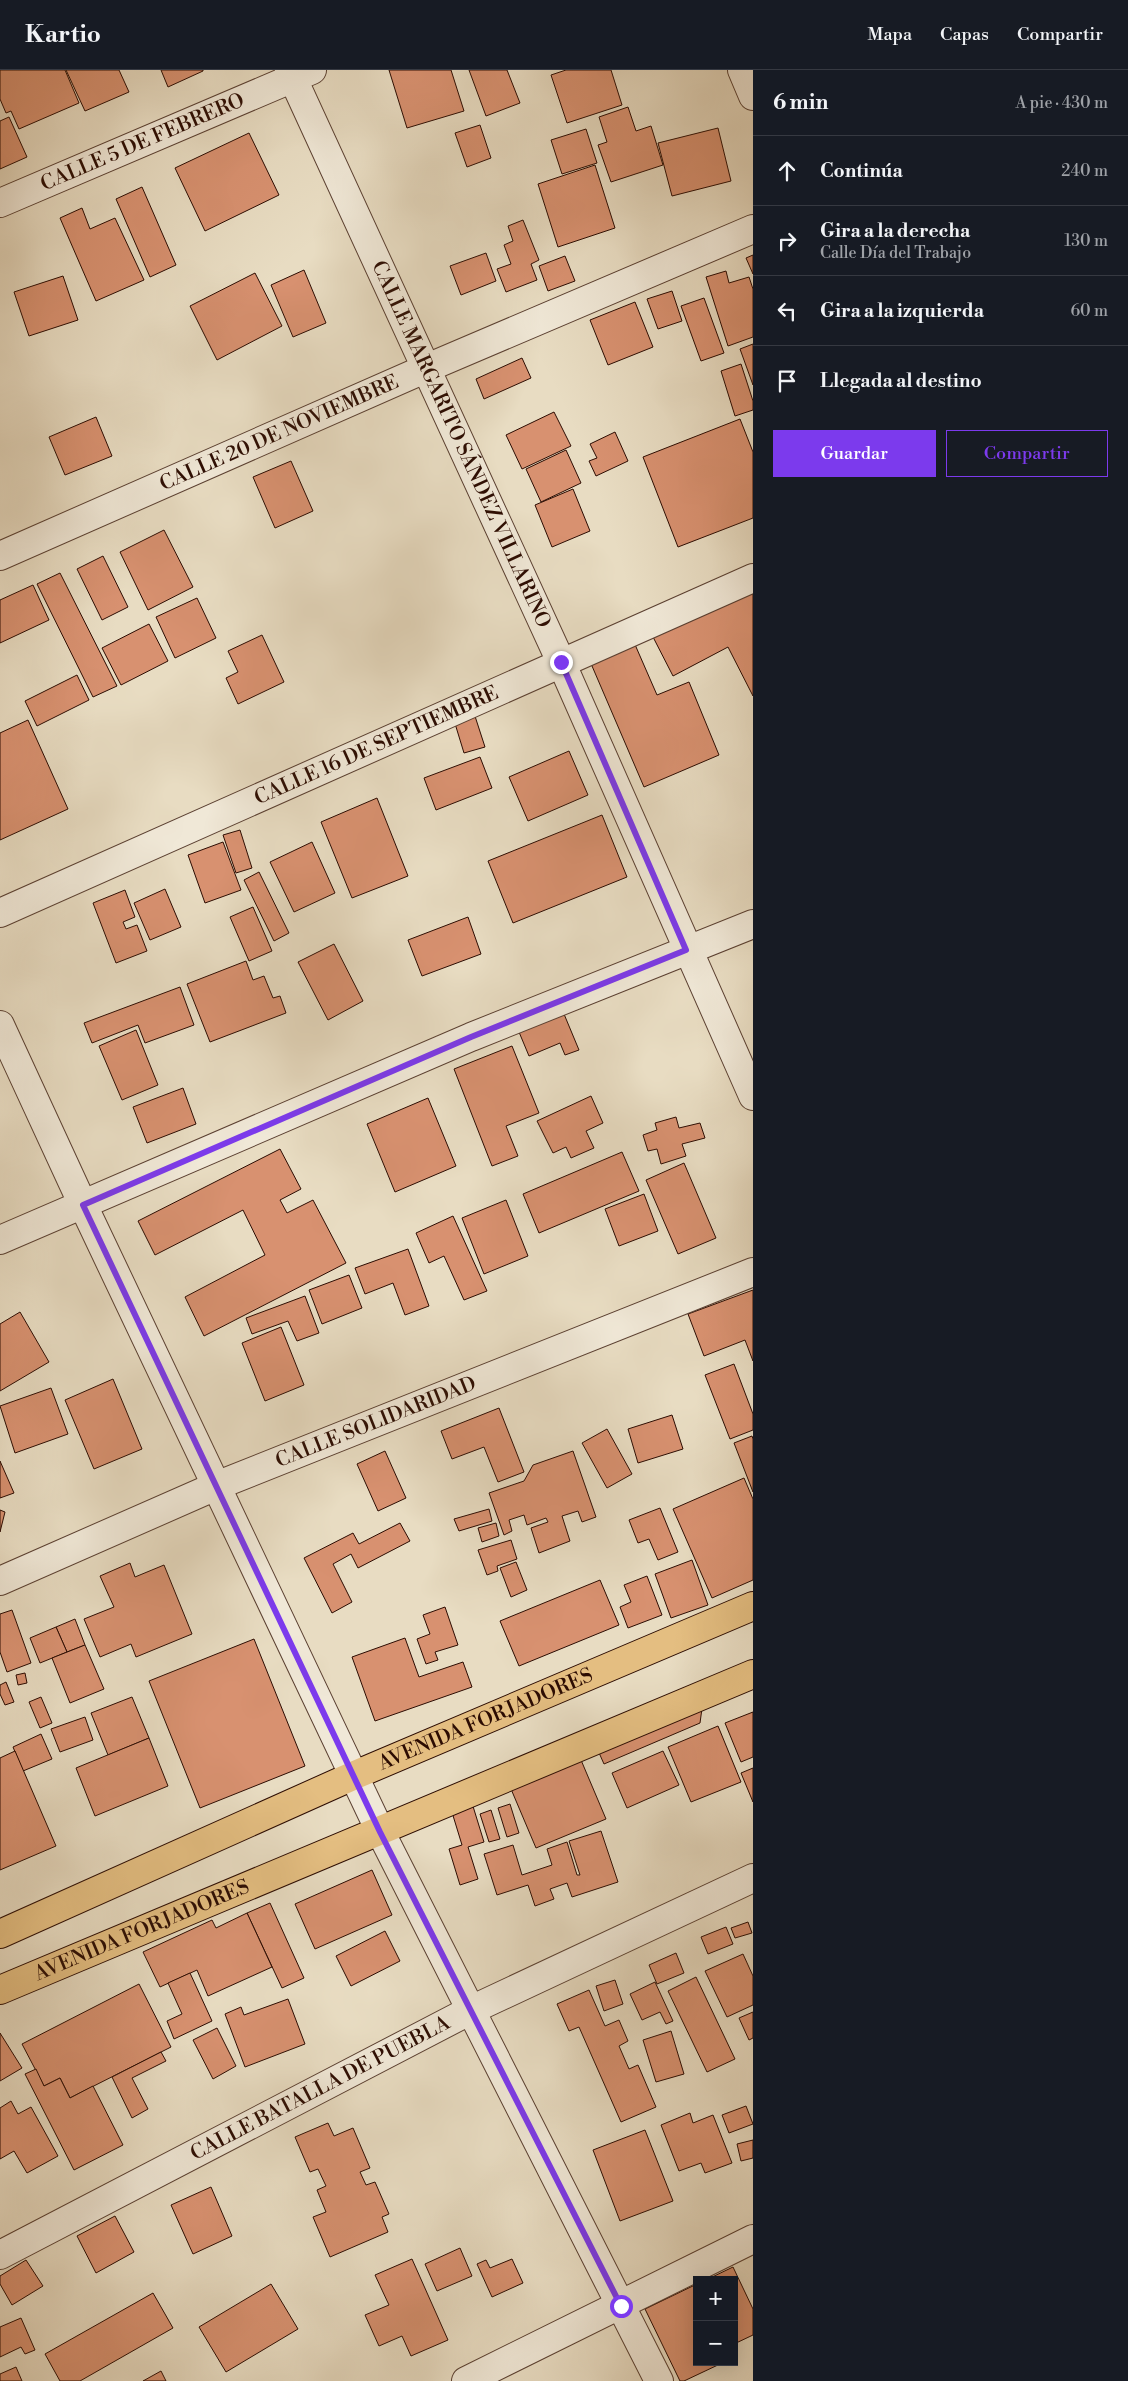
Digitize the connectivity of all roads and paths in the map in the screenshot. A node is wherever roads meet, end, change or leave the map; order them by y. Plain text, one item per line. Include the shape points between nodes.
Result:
1 (742, 70) edge
2 (298, 73) edge
3 (753, 96) edge
4 (0, 203) edge
5 (753, 229) edge
6 (428, 368) junction
7 (0, 556) edge
8 (753, 578) edge
9 (561, 662) junction
10 (0, 913) edge
11 (753, 924) edge
12 (686, 950) junction
13 (0, 1025) edge
14 (753, 1096) edge
15 (83, 1205) junction
16 (0, 1240) edge
17 (753, 1272) edge
18 (216, 1486) junction
19 (0, 1581) edge
20 (753, 1606) edge
21 (753, 1674) edge
22 (355, 1775) junction
23 (380, 1832) junction
24 (753, 1878) edge
25 (0, 1934) edge
26 (0, 1990) edge
27 (471, 2010) junction
28 (753, 2239) edge
29 (0, 2255) edge
30 (621, 2306) junction
31 (466, 2381) edge
32 (659, 2381) edge

1 - 3 street
2 - 4 street, CALLE 5 DE FEBRERO
2 - 6 street, CALLE MARGARITO SÁNDEZ VILLARINO
5 - 6 street, CALLE 20 DE NOVIEMBRE
6 - 7 street, CALLE 20 DE NOVIEMBRE
6 - 9 street, CALLE MARGARITO SÁNDEZ VILLARINO
8 - 9 street, CALLE 16 DE SEPTIEMBRE
9 - 10 street, CALLE 16 DE SEPTIEMBRE
9 - 12 street, CALLE MARGARITO SÁNDEZ VILLARINO
11 - 12 street
12 - 14 street, CALLE MARGARITO SÁNDEZ VILLARINO
12 - 15 street via 471,1037
13 - 15 street
15 - 16 street
15 - 18 street
17 - 18 street, CALLE SOLIDARIDAD
18 - 19 street, CALLE SOLIDARIDAD
18 - 22 street
20 - 22 main road, AVENIDA FORJADORES
21 - 23 main road, AVENIDA FORJADORES
22 - 23 street
22 - 25 main road, AVENIDA FORJADORES
23 - 26 main road, AVENIDA FORJADORES
23 - 27 street
24 - 27 street, CALLE BATALLA DE PUEBLA
27 - 29 street, CALLE BATALLA DE PUEBLA
27 - 30 street
28 - 30 street
30 - 31 street
30 - 32 street

